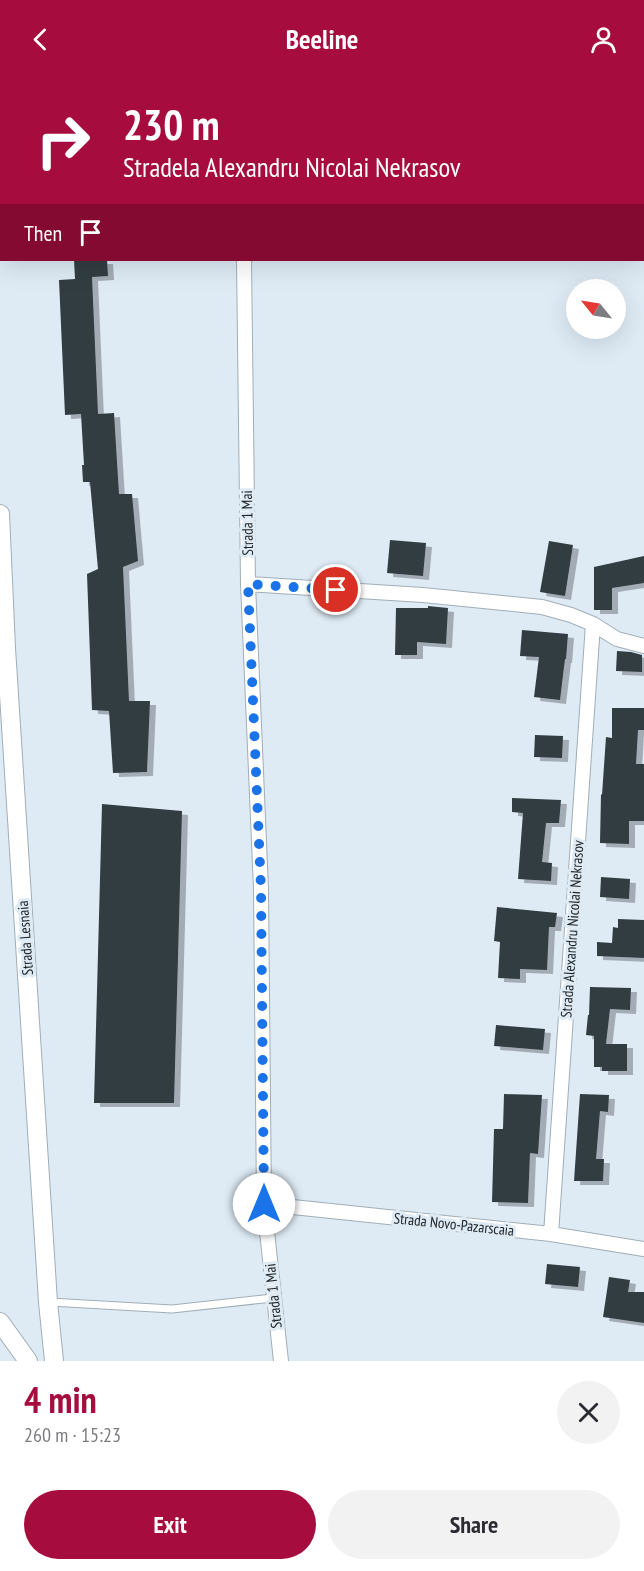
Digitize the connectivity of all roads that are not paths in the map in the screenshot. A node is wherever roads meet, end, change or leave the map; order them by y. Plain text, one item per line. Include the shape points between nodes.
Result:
1 (244, 261) edge
2 (0, 514) edge
3 (248, 584) junction
4 (593, 624) junction
5 (644, 646) edge
6 (264, 1204) junction
7 (551, 1234) junction
8 (644, 1249) edge
9 (273, 1298) junction
10 (48, 1302) junction
11 (0, 1322) edge
12 (27, 1361) edge
13 (54, 1361) edge
14 (281, 1361) edge

1 - 3 street, Strada 1 Mai
2 - 10 street, Strada Lesnaia
3 - 4 street via 423,595 542,608
3 - 6 street, Strada 1 Mai via 261,889
4 - 5 street via 617,639
4 - 7 street, Strada Alexandru Nicolai Nekrasov
6 - 7 street, Strada Novo-Pazarscaia
6 - 9 street, Strada 1 Mai
7 - 8 street, Strada Novo-Pazarscaia
9 - 10 lane via 172,1309
9 - 14 street, Strada 1 Mai
10 - 13 street, Strada Lesnaia
11 - 12 street

